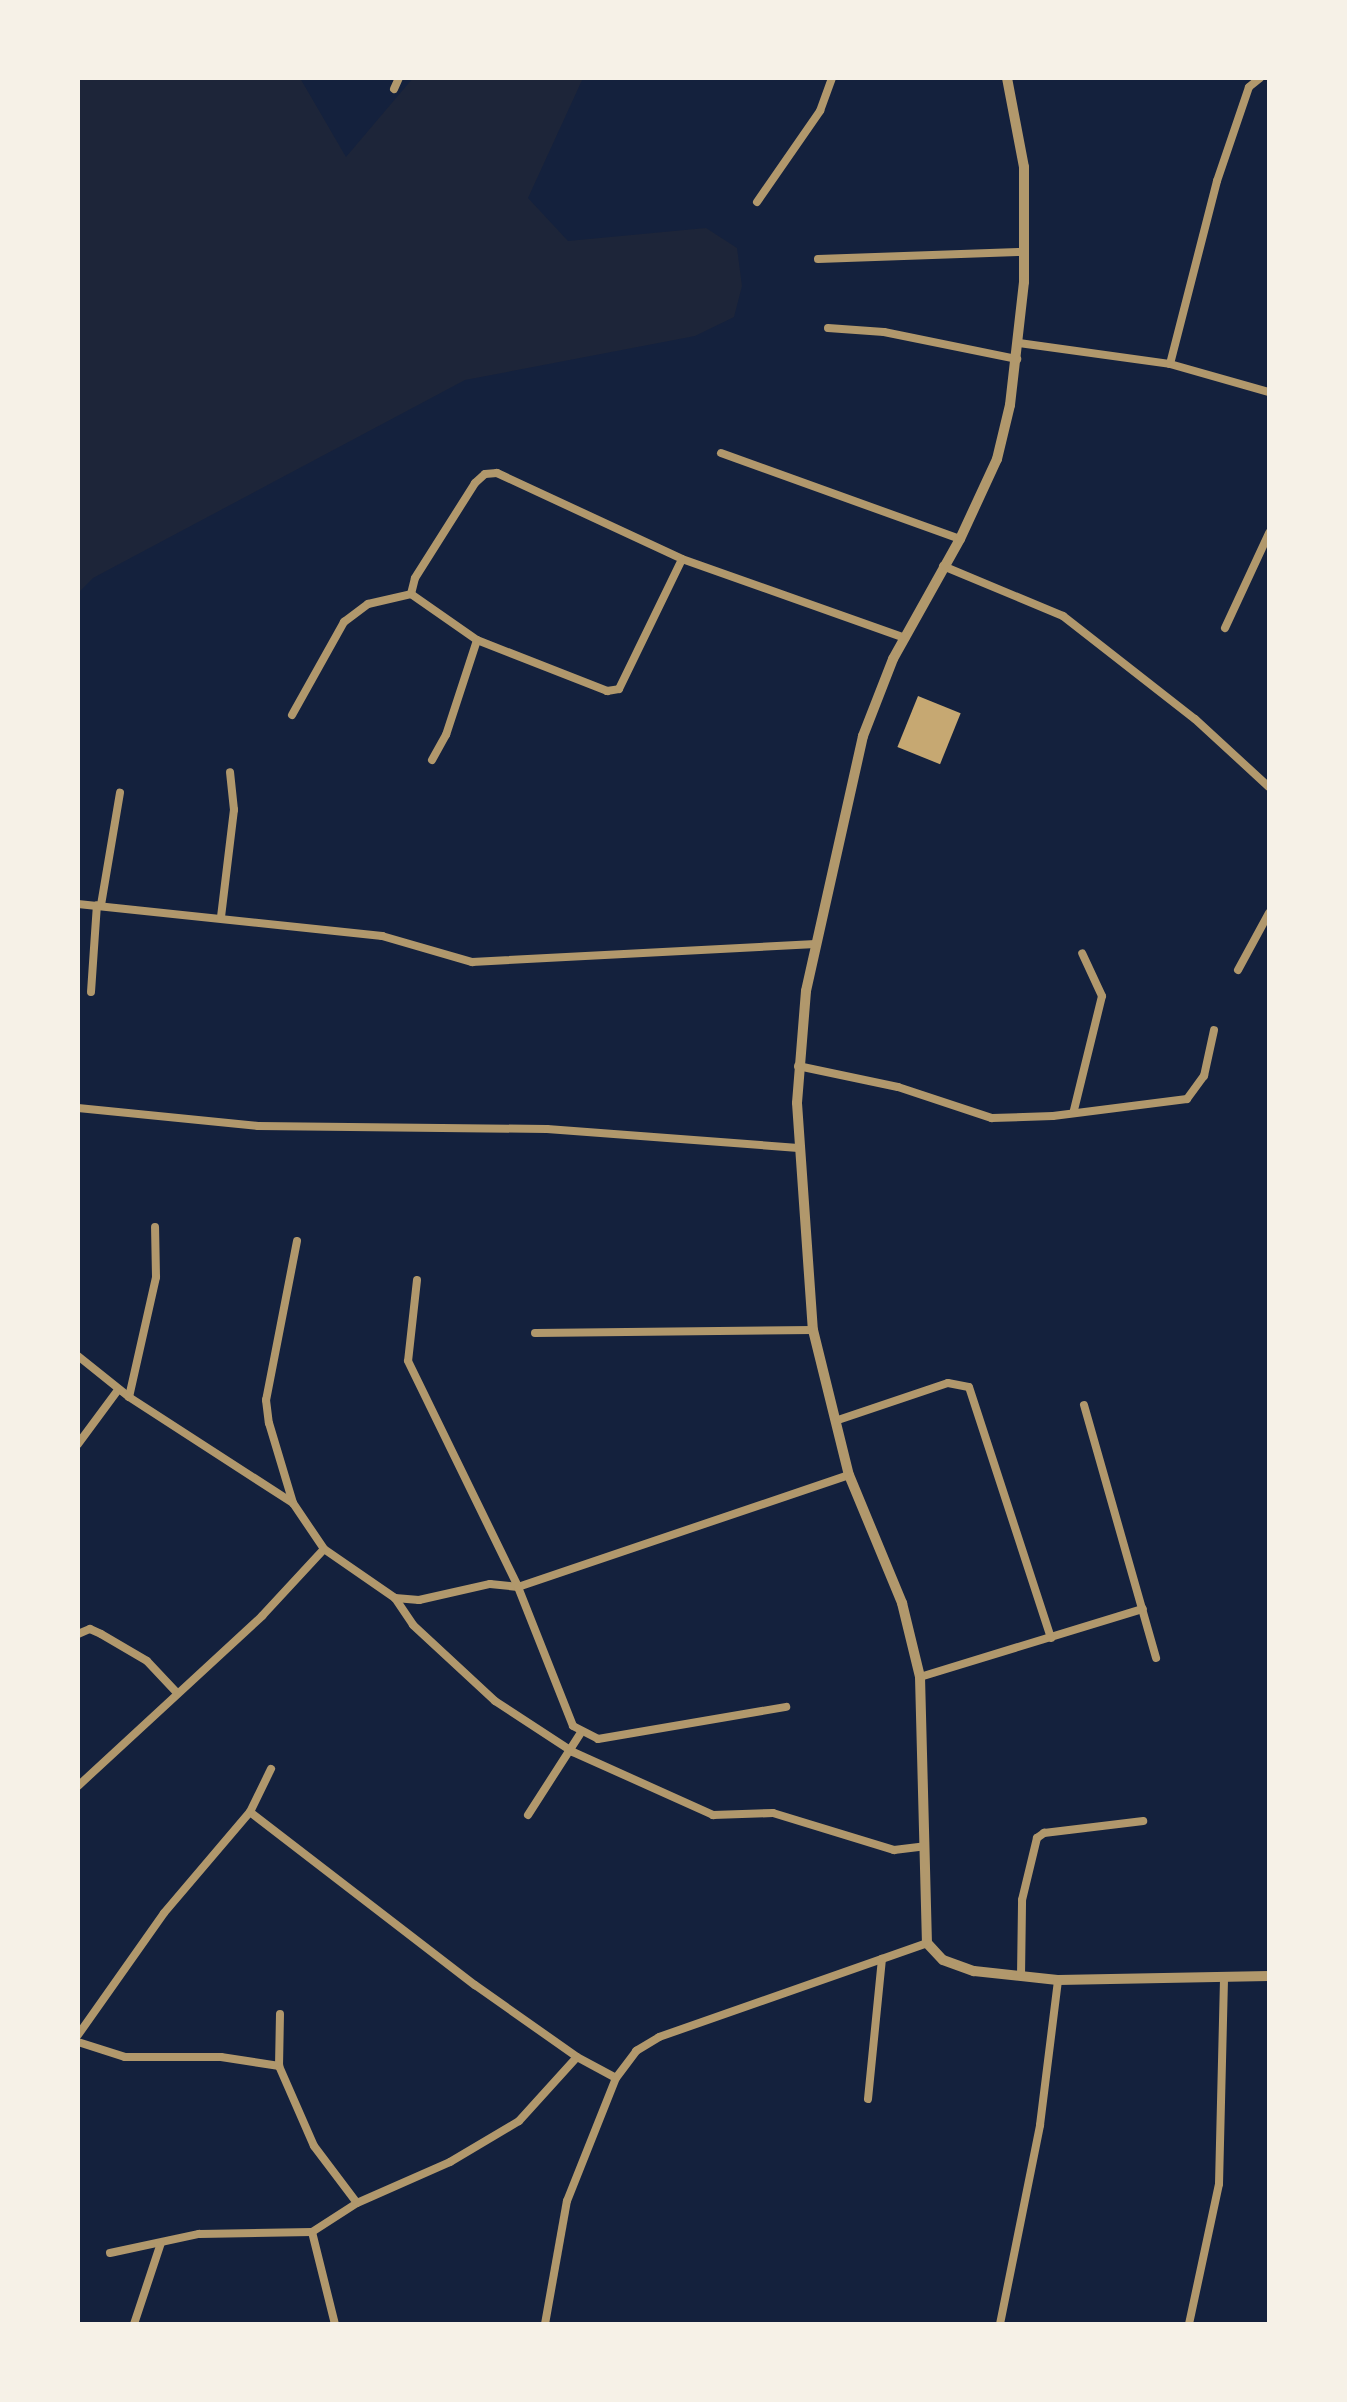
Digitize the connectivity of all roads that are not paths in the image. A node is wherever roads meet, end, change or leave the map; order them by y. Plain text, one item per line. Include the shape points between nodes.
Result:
1 (399, 78) edge
2 (832, 78) edge
3 (1007, 78) edge
4 (1260, 78) edge
5 (394, 89) dead end
6 (757, 202) dead end
7 (1022, 252) junction
8 (818, 259) dead end
9 (828, 328) dead end
10 (1019, 343) junction
11 (1017, 359) junction
12 (1170, 364) junction
13 (1269, 392) edge
14 (721, 453) dead end
15 (1269, 533) edge
16 (960, 539) junction
17 (682, 559) junction
18 (943, 566) junction
19 (411, 594) junction
20 (1225, 628) dead end
21 (905, 638) junction
22 (477, 640) junction
23 (292, 715) dead end
24 (432, 760) dead end
25 (230, 772) dead end
26 (1269, 787) edge
27 (120, 793) dead end
28 (78, 904) edge
29 (99, 905) junction
30 (1269, 913) edge
31 (221, 917) junction
32 (816, 944) junction
33 (1082, 953) dead end
34 (1238, 970) dead end
35 (91, 992) dead end
36 (1214, 1030) dead end
37 (798, 1066) junction
38 (78, 1108) edge
39 (1074, 1110) junction
40 (798, 1148) junction
41 (155, 1227) dead end
42 (297, 1241) dead end
43 (417, 1280) dead end
44 (813, 1330) junction
45 (535, 1333) dead end
46 (78, 1356) edge
47 (118, 1390) junction
48 (129, 1397) junction
49 (1084, 1405) dead end
50 (835, 1421) junction
51 (78, 1444) edge
52 (849, 1475) junction
53 (293, 1503) junction
54 (324, 1549) junction
55 (518, 1587) junction
56 (395, 1598) junction
57 (1143, 1609) junction
58 (78, 1634) edge
59 (1051, 1638) junction
60 (1156, 1658) dead end
61 (920, 1677) junction
62 (177, 1693) junction
63 (786, 1707) dead end
64 (580, 1734) junction
65 (573, 1752) junction
66 (271, 1769) dead end
67 (78, 1786) edge
68 (250, 1812) junction
69 (528, 1815) dead end
70 (1143, 1821) dead end
71 (925, 1846) junction
72 (927, 1943) junction
73 (882, 1959) junction
74 (1021, 1976) junction
75 (1269, 1976) edge
76 (1224, 1979) junction
77 (1058, 1980) junction
78 (280, 2014) dead end
79 (78, 2035) edge
80 (78, 2042) edge
81 (577, 2057) junction
82 (279, 2066) junction
83 (616, 2078) junction
84 (868, 2099) dead end
85 (357, 2203) junction
86 (312, 2232) junction
87 (161, 2243) junction
88 (110, 2253) dead end
89 (134, 2324) edge
90 (335, 2324) edge
91 (545, 2324) edge
92 (1000, 2324) edge
93 (1189, 2324) edge

1 - 5 street
2 - 6 street via 820,111
3 - 7 street via 1024,167
4 - 12 street via 1249,87 1217,181
7 - 8 street
7 - 10 street
9 - 11 street via 884,332
10 - 11 street
10 - 12 street
11 - 16 street via 997,459
12 - 13 street
14 - 16 street
15 - 20 street
16 - 18 street
17 - 19 street via 497,473 485,474 415,578
17 - 21 street
17 - 22 street via 619,689 594,689
18 - 21 street
18 - 26 street via 1063,616 1183,710
19 - 22 street
19 - 23 street via 368,604 344,622
21 - 32 street via 863,736
22 - 24 street via 446,735
25 - 31 street via 234,810
27 - 29 street
28 - 29 street
29 - 31 street
29 - 35 street
30 - 34 street
31 - 32 street via 382,936 472,962
32 - 37 street
33 - 39 street via 1102,996
36 - 39 street via 1204,1076 1187,1099
37 - 39 street via 898,1087 992,1118
37 - 40 street
38 - 40 street via 258,1126 547,1129
40 - 44 street
41 - 48 street via 156,1277
42 - 53 street via 266,1400
43 - 55 street via 408,1361
44 - 45 street
44 - 50 street
46 - 47 street
47 - 48 street
47 - 51 street
48 - 53 street
49 - 57 street
50 - 52 street
50 - 59 street via 948,1383 969,1387
52 - 55 street
52 - 61 street via 902,1603
53 - 54 street
54 - 56 street
54 - 62 street via 262,1616
55 - 56 street via 490,1584 419,1600
55 - 64 street via 564,1709
56 - 65 street via 413,1625 495,1701
57 - 59 street
57 - 60 street
58 - 62 street via 90,1629 147,1661
59 - 61 street
61 - 71 street
62 - 67 street
63 - 64 street via 598,1739
64 - 65 street
65 - 69 street
65 - 71 street via 713,1815 773,1813 894,1850
66 - 68 street
68 - 79 street via 164,1913
68 - 81 street
70 - 74 street via 1037,1838 1022,1900
71 - 72 street
72 - 73 street
72 - 74 street via 943,1960 974,1971
73 - 83 street via 659,2037 636,2051
73 - 84 street
74 - 77 street
75 - 76 street
76 - 77 street
76 - 93 street via 1219,2184
77 - 92 street via 1040,2125
78 - 82 street
80 - 82 street via 125,2057 221,2057
81 - 83 street
81 - 85 street via 519,2121 450,2162
82 - 85 street via 314,2146
83 - 91 street via 567,2201
85 - 86 street
86 - 87 street via 199,2234
86 - 90 street
87 - 88 street
87 - 89 street

